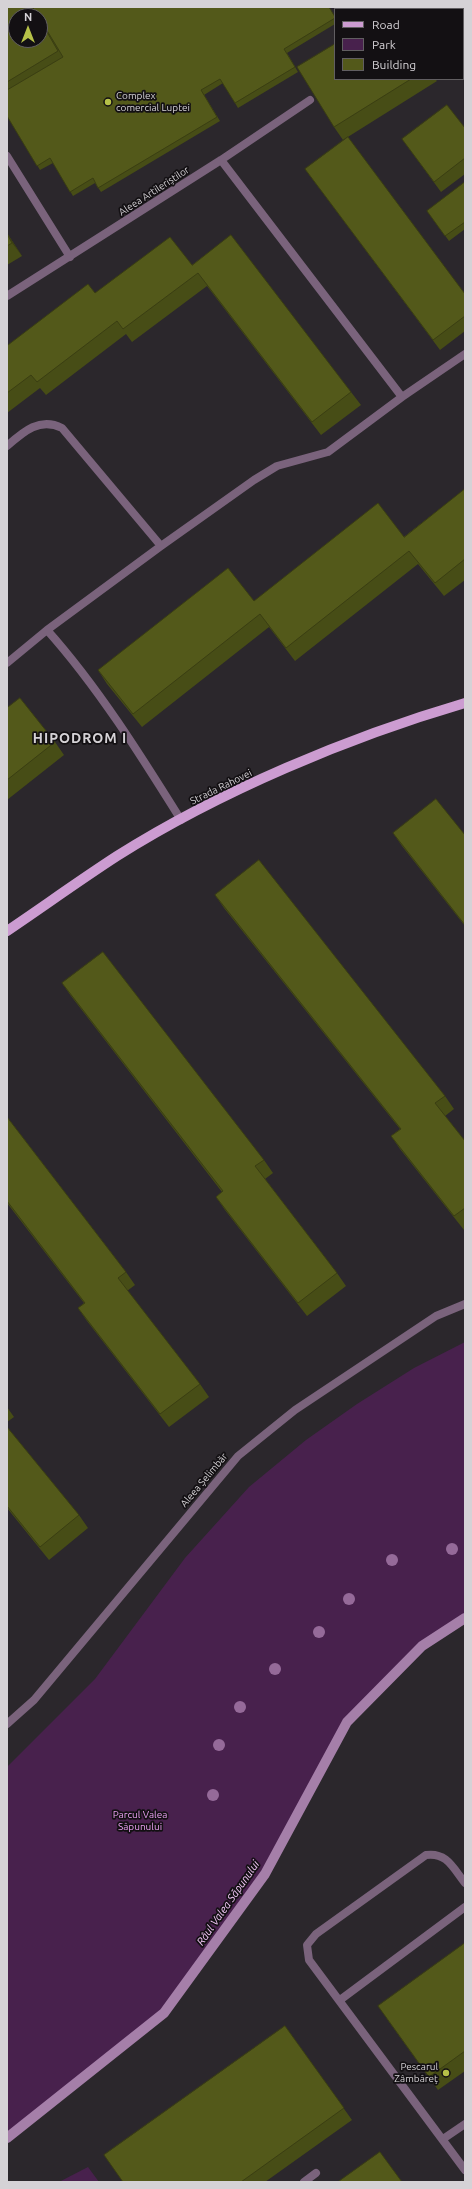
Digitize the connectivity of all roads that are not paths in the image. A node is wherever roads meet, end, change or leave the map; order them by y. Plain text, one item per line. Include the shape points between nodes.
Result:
1 (310, 100) edge
2 (7, 156) edge
3 (221, 160) junction
4 (70, 257) junction
5 (7, 296) edge
6 (465, 354) edge
7 (402, 397) junction
8 (7, 446) edge
9 (161, 546) junction
10 (47, 630) junction
11 (7, 663) edge
12 (465, 702) edge
13 (181, 820) junction
14 (7, 931) edge
15 (465, 1304) edge
16 (7, 1724) edge
17 (465, 1883) edge
18 (465, 1907) edge
19 (340, 2000) junction
20 (465, 2124) edge
21 (443, 2139) junction
22 (465, 2170) edge
23 (316, 2173) dead end
24 (304, 2182) edge

1 - 3 street, Aleea Artileriștilor
2 - 4 street
3 - 4 street, Aleea Artileriștilor
3 - 7 street
4 - 5 street, Aleea Artileriștilor
6 - 7 street
7 - 9 street via 328,452 278,466
8 - 9 street via 22,432 40,424 53,423 62,428
9 - 10 street
10 - 11 street
10 - 13 street via 66,651 146,765
12 - 13 main road, Strada Rahovei via 340,746 247,787
13 - 14 main road, Strada Rahovei via 118,856
15 - 16 street, Aleea Șelimbăr via 436,1316 301,1406 238,1456 34,1700
17 - 19 street via 446,1859 437,1854 426,1855 316,1934 308,1945 309,1960
18 - 19 street
19 - 21 street
20 - 21 street
21 - 22 street
23 - 24 street

